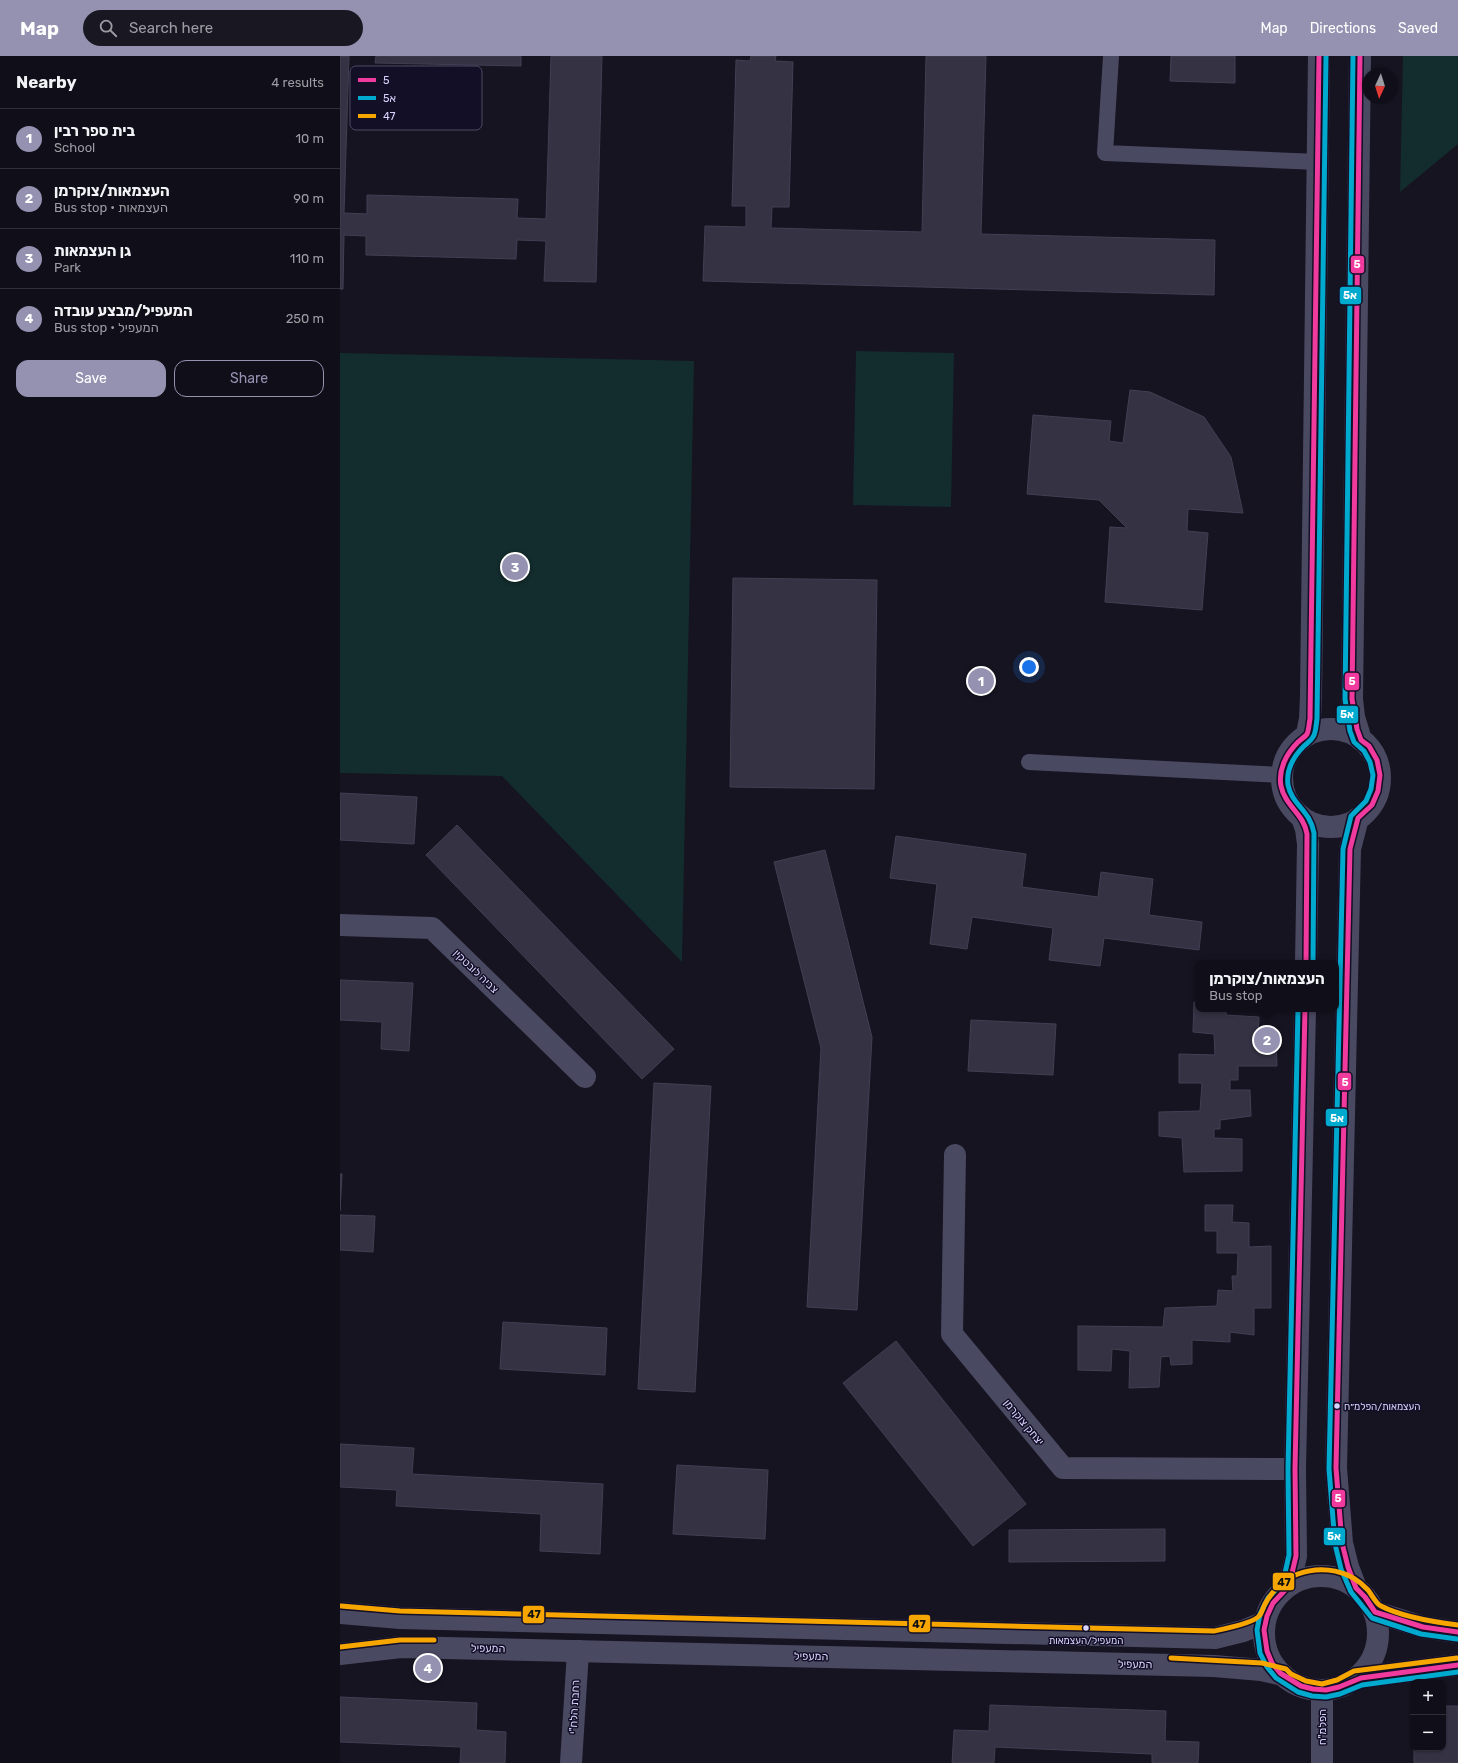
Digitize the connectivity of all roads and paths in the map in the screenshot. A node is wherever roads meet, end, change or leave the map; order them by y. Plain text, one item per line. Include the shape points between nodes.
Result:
1 (1111, 56) edge
2 (1319, 56) edge
3 (1360, 56) edge
4 (1318, 162) junction
5 (1307, 734) junction
6 (1361, 740) junction
7 (1030, 762) dead end
8 (1281, 775) junction
9 (1302, 818) junction
10 (1358, 818) junction
11 (340, 925) edge
12 (1306, 960) edge
13 (1305, 1012) edge
14 (586, 1077) dead end
15 (955, 1155) dead end
16 (1295, 1469) junction
17 (1289, 1586) junction
18 (1356, 1588) junction
19 (1375, 1612) junction
20 (340, 1613) edge
21 (1265, 1622) junction
22 (1458, 1632) edge
23 (578, 1650) junction
24 (340, 1654) edge
25 (1458, 1665) edge
26 (1283, 1675) junction
27 (1356, 1678) junction
28 (1322, 1691) junction
29 (571, 1763) edge
30 (1322, 1763) edge

1 - 4 lane via 1105,153
2 - 4 street
3 - 6 street via 1352,699
4 - 5 street via 1311,696
5 - 6 street via 1323,728 1340,729 1356,735
5 - 8 street via 1291,749 1285,759
6 - 10 street via 1369,746 1377,760 1380,775 1378,791 1372,805
7 - 8 lane
8 - 9 street via 1283,792 1291,807
9 - 10 street via 1316,825 1332,827 1347,824
9 - 12 street via 1308,844
10 - 18 street via 1350,849 1336,1468 1342,1543
11 - 14 street, צביה לובטקין via 432,928
13 - 16 street
15 - 16 street, יצחק צוקרמן via 952,1334 1063,1468
16 - 17 street via 1296,1556
17 - 18 street via 1296,1581 1315,1576 1335,1577
17 - 21 street via 1268,1609
18 - 19 street
19 - 22 street via 1423,1627
19 - 27 street via 1379,1630 1376,1648 1368,1665
20 - 21 street via 400,1618 1215,1638
21 - 26 street via 1265,1648 1273,1666
23 - 24 street, המעפיל via 401,1646
23 - 26 street, המעפיל via 1214,1666 1261,1670
23 - 29 street, רחבת הלח"י
25 - 27 street
26 - 28 street via 1287,1680 1304,1688
27 - 28 street via 1340,1687
28 - 30 street, הפלמ"ח

